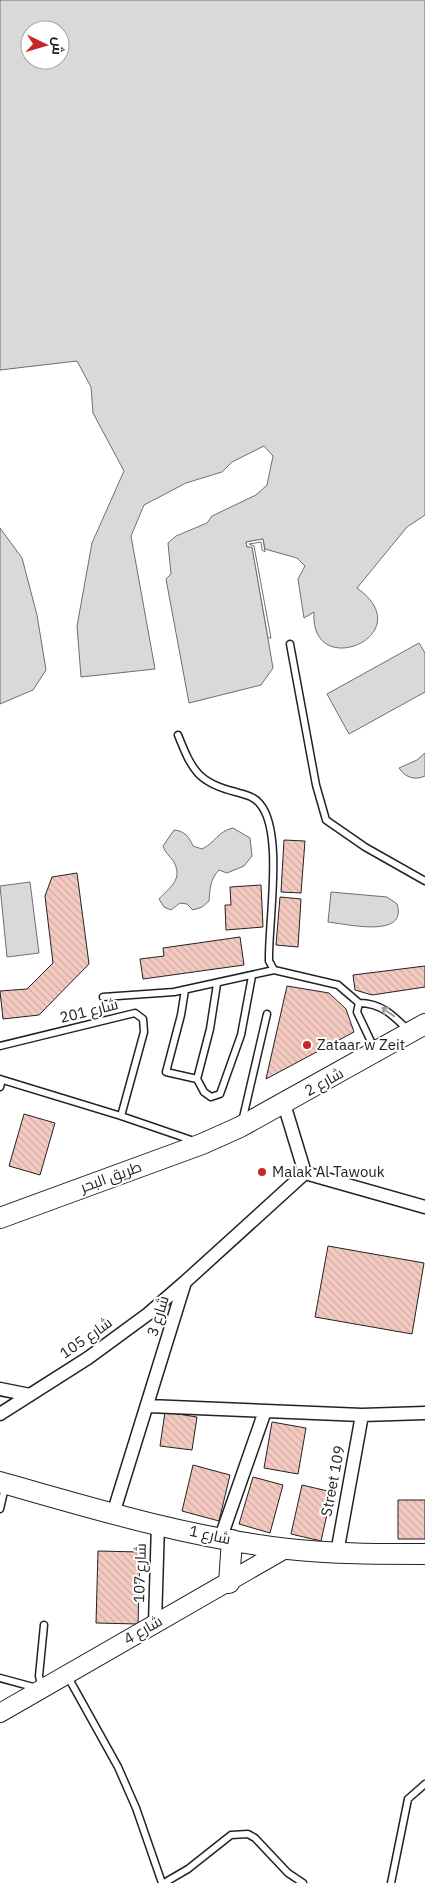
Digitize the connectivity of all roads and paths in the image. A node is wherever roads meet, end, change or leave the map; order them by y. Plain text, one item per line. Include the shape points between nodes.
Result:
1 (290, 644) dead end
2 (178, 735) dead end
3 (425, 881) edge
4 (274, 970) junction
5 (252, 976) junction
6 (217, 984) junction
7 (186, 990) junction
8 (103, 997) dead end
9 (359, 1003) junction
10 (267, 1014) dead end
11 (418, 1028) edge
12 (0, 1046) edge
13 (377, 1053) junction
14 (197, 1079) junction
15 (1, 1080) edge
16 (0, 1088) edge
17 (284, 1104) junction
18 (121, 1116) junction
19 (240, 1127) junction
20 (222, 1136) joint
21 (202, 1144) junction
22 (305, 1172) junction
23 (425, 1207) edge
24 (0, 1218) edge
25 (185, 1282) junction
26 (0, 1389) edge
27 (30, 1395) junction
28 (148, 1406) junction
29 (265, 1410) junction
30 (425, 1413) edge
31 (0, 1414) edge
32 (362, 1415) junction
33 (3, 1483) edge
34 (0, 1508) edge
35 (113, 1514) junction
36 (158, 1524) junction
37 (226, 1538) junction
38 (287, 1548) junction
39 (337, 1553) junction
40 (425, 1554) edge
41 (228, 1583) junction
42 (155, 1623) junction
43 (44, 1625) dead end
44 (67, 1676) junction
45 (0, 1678) edge
46 (43, 1689) junction
47 (0, 1713) edge
48 (425, 1784) edge
49 (163, 1883) edge
50 (303, 1883) edge
51 (391, 1883) edge

1 - 3 lane via 316,784 326,820 359,844
2 - 4 lane via 190,765 203,780 255,799 264,809 273,854 268,961
4 - 5 lane
4 - 9 lane via 338,985
5 - 6 lane
5 - 14 lane via 241,1035 220,1094 211,1097
6 - 7 lane
6 - 14 lane
7 - 8 lane
7 - 14 lane via 166,1072
11 -> 9 lane via 384,1008
9 - 13 lane via 357,1012
10 - 19 lane
11 - 13 main road, شارع 2
12 - 18 lane, شارع 201 via 135,1013 143,1020 144,1032
13 - 17 main road, شارع 2
15 - 16 lane
15 - 18 lane
17 - 19 main road, شارع 2
17 - 22 street
18 - 21 lane
19 - 20 main road, شارع 2
20 - 21 main road, طريق البحر
21 - 24 main road, طريق البحر
22 - 23 street
22 - 25 street, شارع 3
25 - 27 street, شارع 105 via 88,1358
25 - 28 street, شارع 3
26 - 27 street
27 - 31 street, شارع 105
28 - 29 street
28 - 35 street, شارع 3
29 - 32 street
29 - 37 street
30 - 32 street
32 - 39 street, Street 109
33 - 34 lane
33 - 35 main road, شارع 1
35 - 36 main road, شارع 1
36 - 37 main road, شارع 1
36 - 42 street, شارع 107
37 - 38 main road, شارع 1
37 - 41 main road
38 - 39 main road, شارع 1
38 - 41 main road, شارع 4
39 - 40 main road, شارع 1
41 - 42 main road, شارع 4
42 - 44 main road, شارع 4
43 - 46 lane via 39,1676
44 - 46 main road, شارع 4
44 - 49 lane via 118,1768
45 - 46 lane
46 - 47 main road, شارع 4
48 - 51 lane via 408,1799
49 - 50 lane via 231,1835 240,1833 255,1838 288,1873

